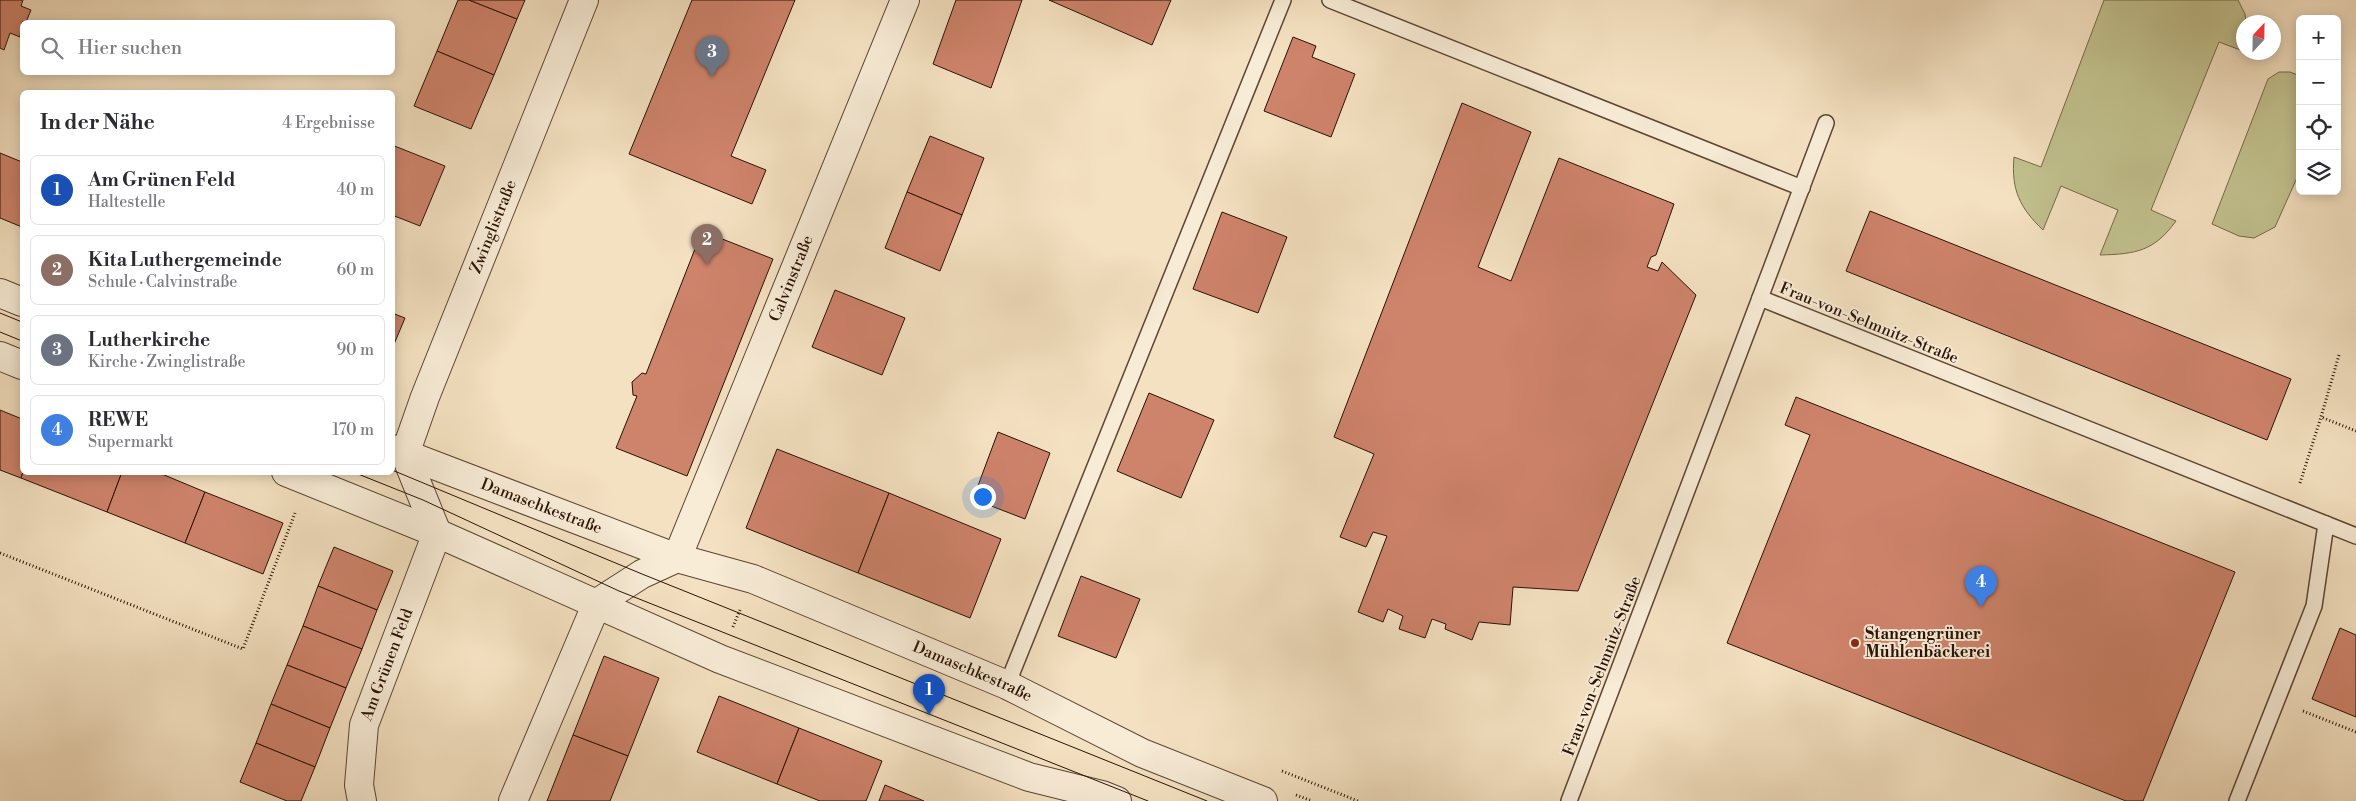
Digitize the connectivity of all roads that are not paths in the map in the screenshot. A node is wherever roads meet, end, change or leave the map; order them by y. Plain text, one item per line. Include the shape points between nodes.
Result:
1 (584, 0) edge
2 (905, 0) edge
3 (1283, 0) edge
4 (1330, 0) edge
5 (1826, 123) dead end
6 (1802, 188) junction
7 (0, 293) edge
8 (1760, 298) junction
9 (20, 301) edge
10 (0, 356) edge
11 (20, 365) edge
12 (399, 452) edge
13 (297, 477) edge
14 (2326, 524) junction
15 (437, 533) junction
16 (2356, 536) edge
17 (677, 558) junction
18 (597, 603) junction
19 (1007, 685) junction
20 (362, 801) edge
21 (513, 801) edge
22 (1117, 801) edge
23 (1262, 801) edge
24 (1569, 801) edge
25 (2237, 801) edge

1 - 12 street, Zwinglistraße via 425,397
2 - 17 street, Calvinstraße
3 - 19 lane
4 - 6 lane
5 - 6 lane
6 - 8 lane
7 - 9 street
8 - 14 lane, Frau-von-Selmnitz-Straße
8 - 24 lane, Frau-von-Selmnitz-Straße
10 - 11 street
12 - 15 street
12 - 17 street, Damaschkestraße
13 - 15 street
14 - 16 lane, Frau-von-Selmnitz-Straße
14 - 25 lane via 2314,606
15 - 18 street
15 - 20 street, Am Grünen Feld via 364,725 359,785
17 - 18 street via 642,574
17 - 19 street, Damaschkestraße via 753,579
18 - 21 street
18 - 22 street via 720,659 1028,777
19 - 23 street, Damaschkestraße via 1142,752

